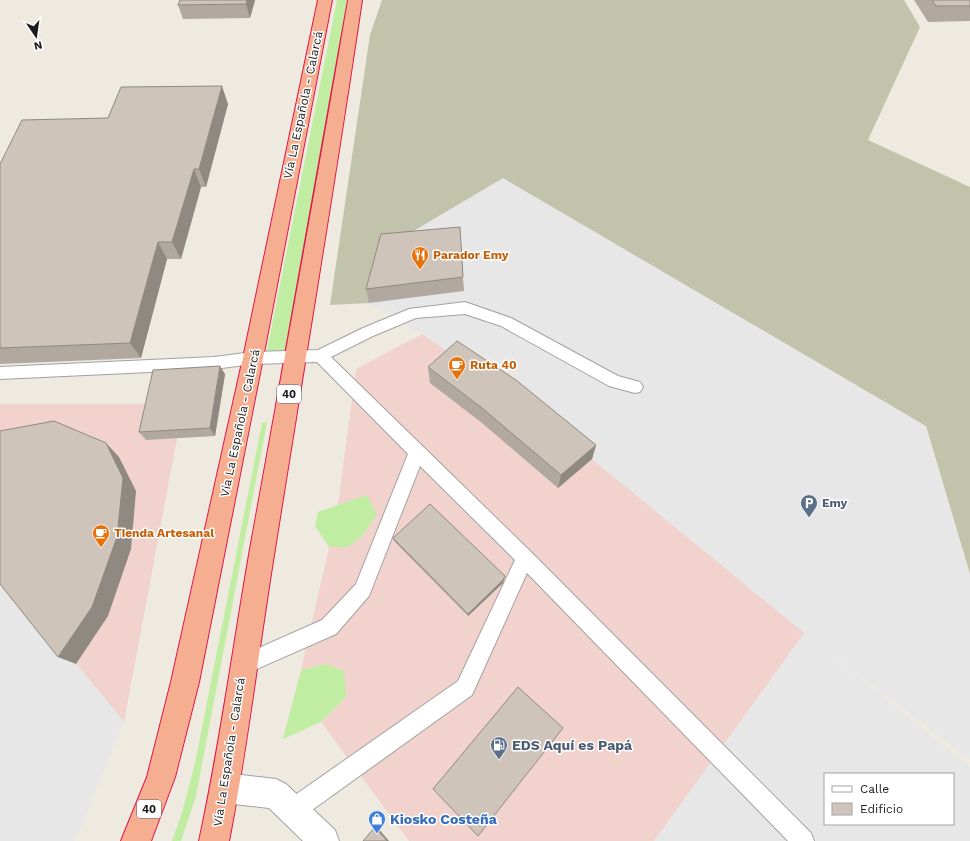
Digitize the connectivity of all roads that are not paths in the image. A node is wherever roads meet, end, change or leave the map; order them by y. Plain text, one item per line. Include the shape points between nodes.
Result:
1 (325, 0) edge
2 (355, 0) edge
3 (296, 356) junction
4 (320, 356) junction
5 (253, 358) junction
6 (0, 373) edge
7 (635, 387) dead end
8 (418, 452) junction
9 (525, 558) junction
10 (243, 665) junction
11 (225, 788) junction
12 (293, 810) junction
13 (136, 841) edge
14 (214, 841) edge
15 (324, 841) edge
16 (803, 841) edge

1 - 5 highway, Vía La Española - Calarcá / 40
2 - 3 highway, Vía La Española - Calarcá / 40
3 - 4 lane
3 - 5 lane
3 - 10 highway, Vía La Española - Calarcá / 40
4 - 7 lane via 414,313 465,308 506,322 614,381
4 - 8 lane
5 - 6 lane via 214,363
5 - 13 highway, Vía La Española - Calarcá / 40 via 186,682 162,777
8 - 9 lane
8 - 10 lane via 363,590 329,627
9 - 12 lane via 464,688
9 - 16 lane
10 - 11 highway, Vía La Española - Calarcá / 40
11 - 12 street via 276,794
11 - 14 highway, Vía La Española - Calarcá / 40
12 - 15 street

